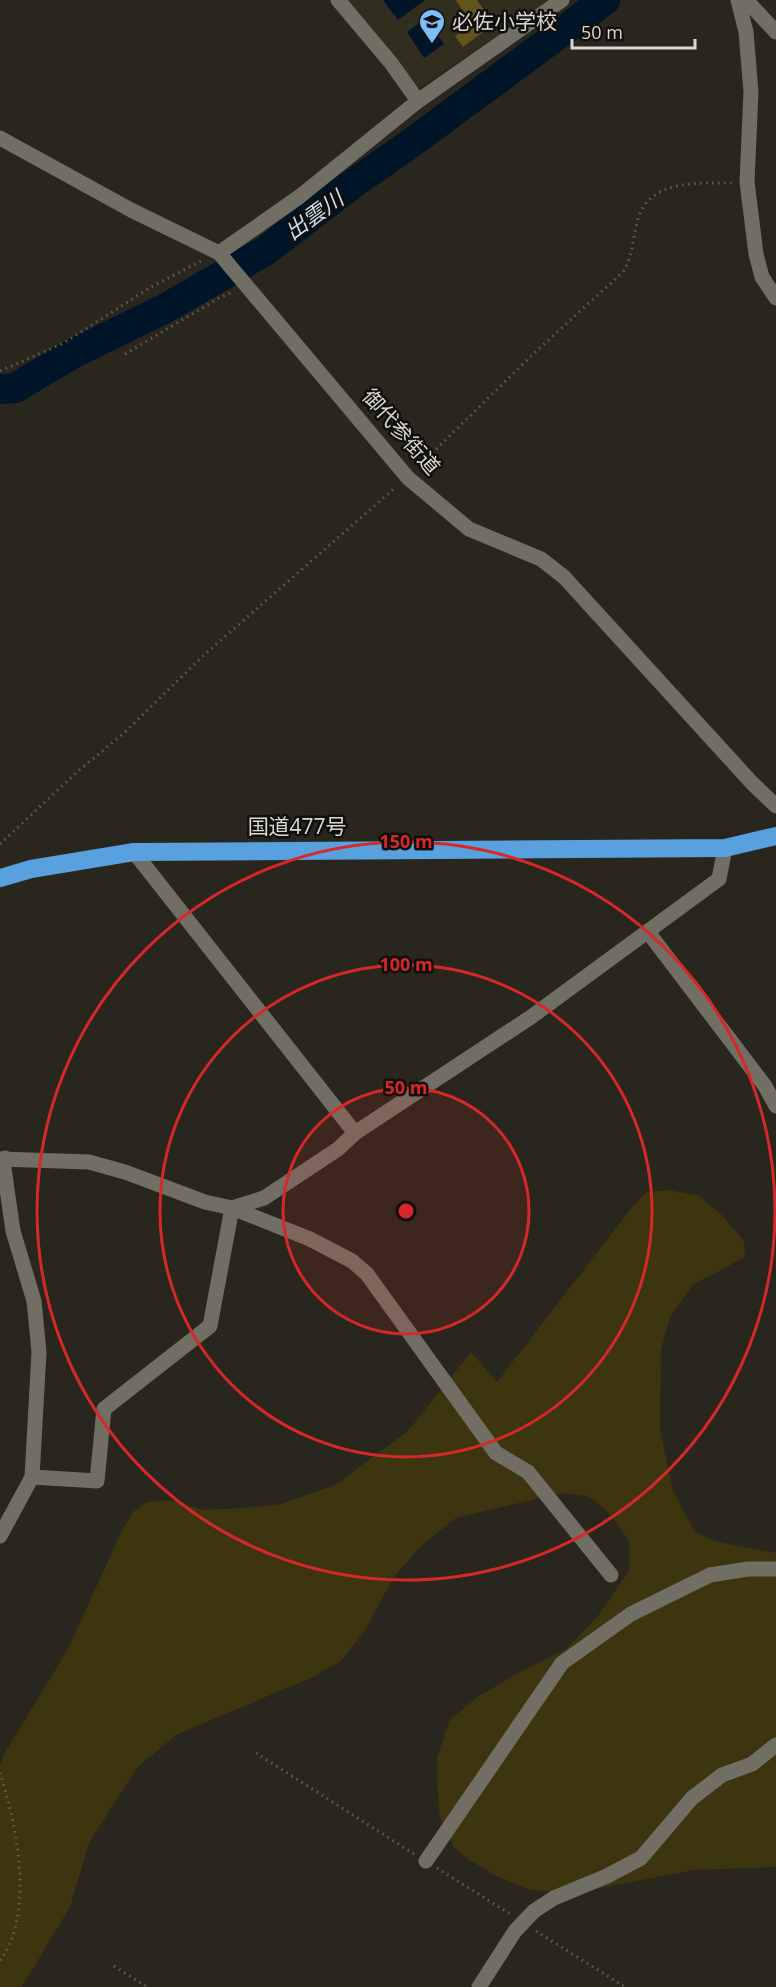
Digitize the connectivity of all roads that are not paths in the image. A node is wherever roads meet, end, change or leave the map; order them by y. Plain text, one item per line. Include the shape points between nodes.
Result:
1 (338, 0) edge
2 (562, 0) edge
3 (738, 0) edge
4 (746, 0) edge
5 (776, 32) edge
6 (417, 101) junction
7 (0, 138) edge
8 (223, 257) junction
9 (776, 298) edge
10 (776, 806) edge
11 (776, 836) edge
12 (725, 848) junction
13 (134, 852) junction
14 (0, 878) edge
15 (648, 932) junction
16 (776, 1106) edge
17 (355, 1133) junction
18 (2, 1159) edge
19 (232, 1208) junction
20 (32, 1478) junction
21 (0, 1536) edge
22 (776, 1569) edge
23 (611, 1575) dead end
24 (776, 1745) edge
25 (426, 1861) road end
26 (479, 1987) edge

1 - 6 street
2 - 6 street
3 - 9 street via 746,32 751,92 747,182 756,254 762,277
4 - 5 street
6 - 8 street
7 - 8 street, 御代参街道
8 - 10 street, 御代参街道 via 408,478 469,529 541,559 564,576
11 - 12 highway, 国道477号
12 - 13 highway, 国道477号
12 - 15 street via 719,879
13 - 14 highway, 国道477号
13 - 17 street
15 - 16 street
15 - 17 street via 531,1017
17 - 19 street via 338,1149 264,1198
18 - 19 street via 89,1161
18 - 20 street via 13,1231 34,1301 39,1352
19 - 20 street via 210,1326 104,1409 97,1481
19 - 23 street via 310,1239 368,1274 496,1453 528,1472
20 - 21 street
22 - 25 street via 710,1575 631,1614 562,1663
24 - 26 street via 752,1764 722,1775 692,1797 641,1858 534,1911 515,1931

